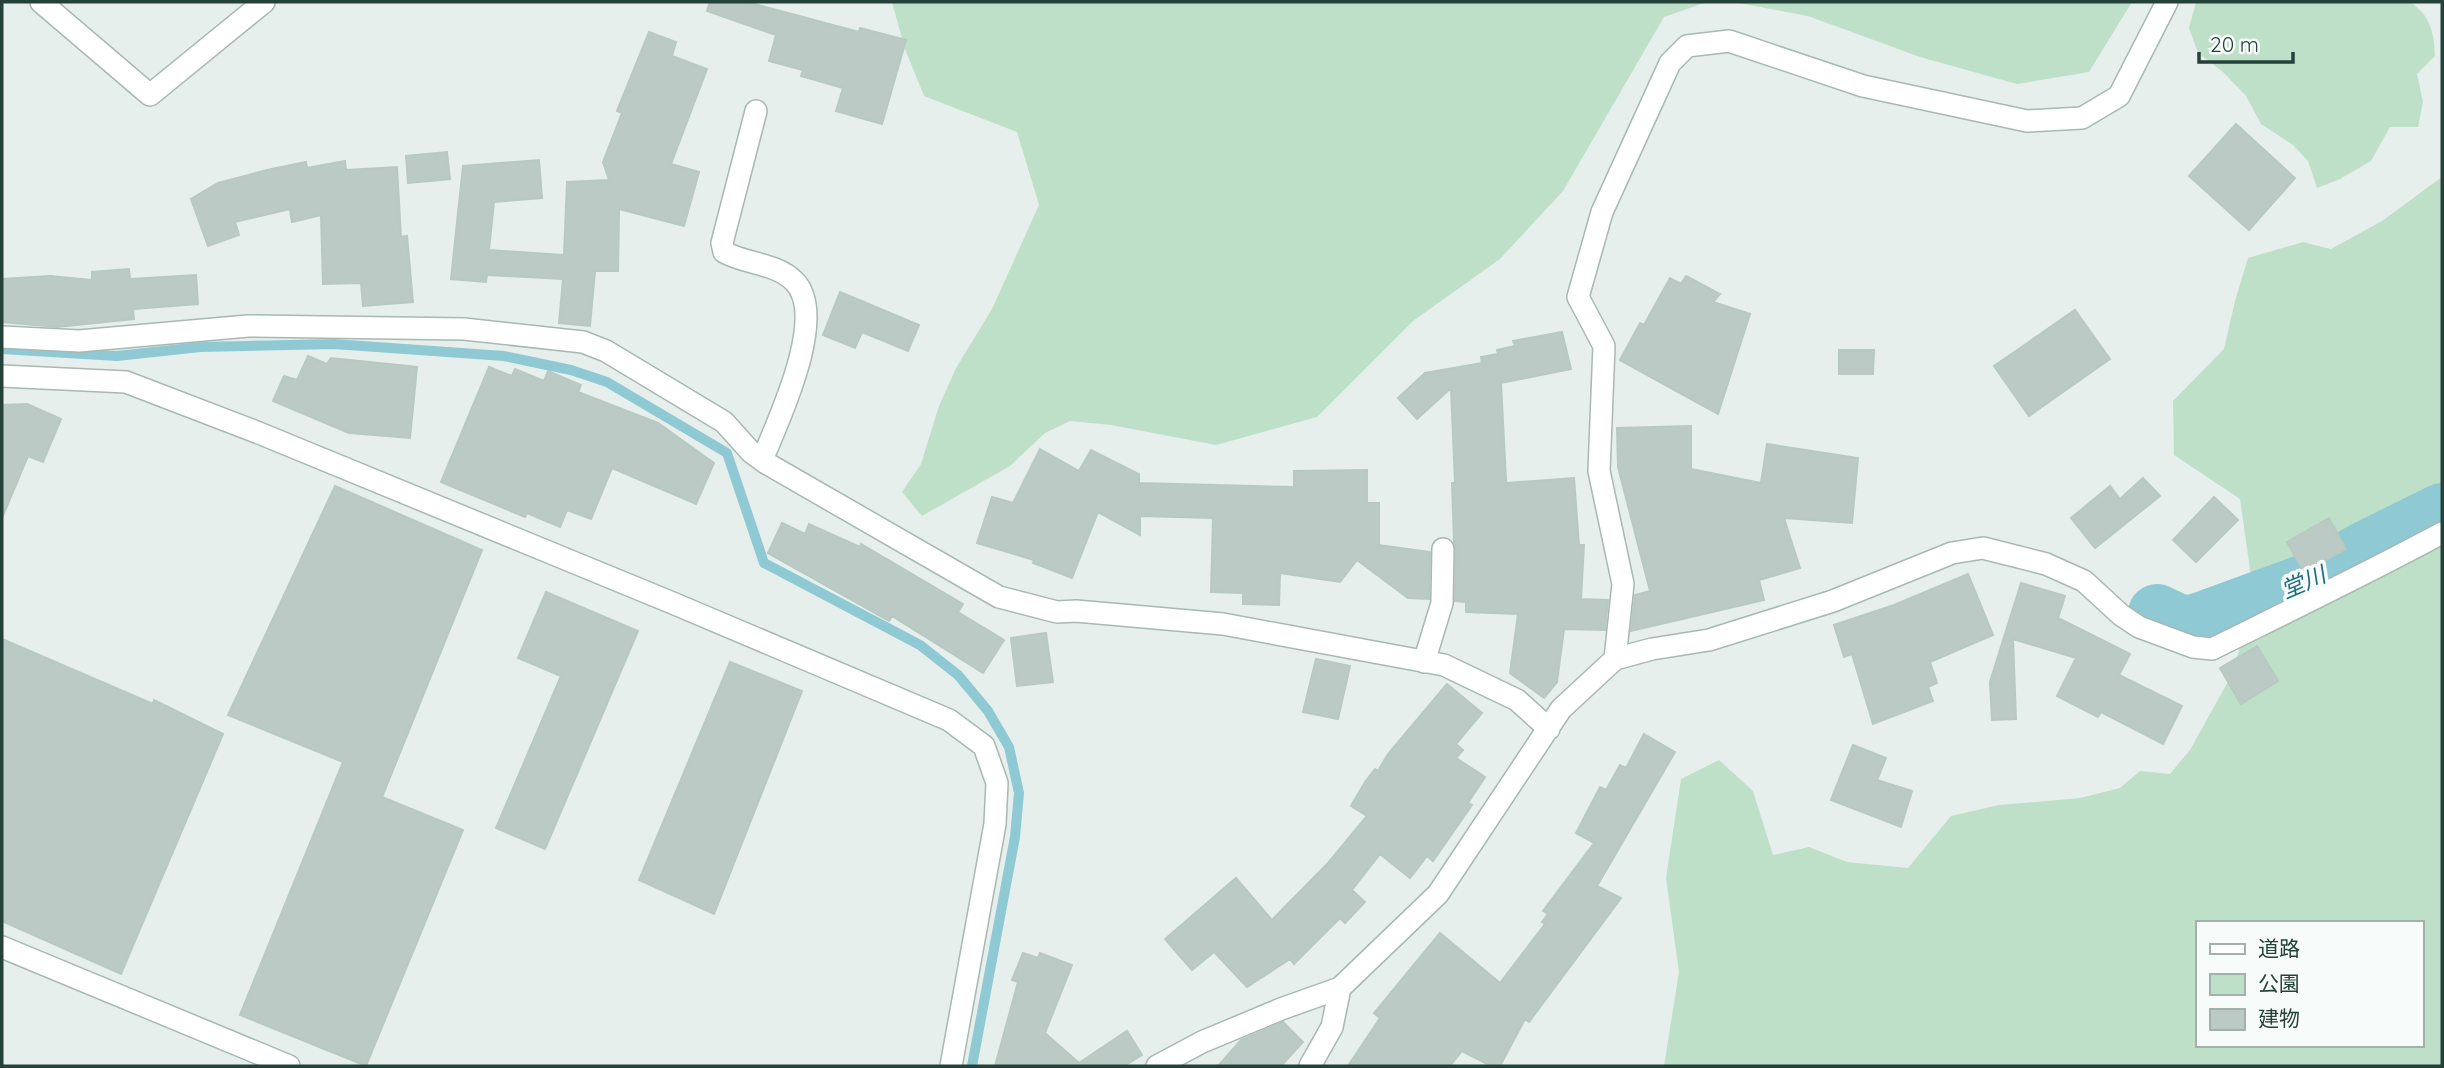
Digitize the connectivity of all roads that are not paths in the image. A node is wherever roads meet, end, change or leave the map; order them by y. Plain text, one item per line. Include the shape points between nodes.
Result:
1 (264, 2) edge
2 (2167, 2) edge
3 (54, 5) edge
4 (756, 111) dead end
5 (2, 337) edge
6 (2, 376) edge
7 (762, 460) junction
8 (2442, 533) edge
9 (1443, 549) dead end
10 (1615, 659) junction
11 (1424, 662) junction
12 (1549, 729) junction
13 (2, 947) edge
14 (1340, 988) junction
15 (289, 1066) edge
16 (951, 1066) edge
17 (1157, 1066) edge
18 (1310, 1066) edge

1 - 3 street via 150,95
2 - 10 street via 2119,96 2082,118 2027,121 1875,89 1729,41 1687,46 1670,63 1602,212 1577,298 1604,346 1599,471 1623,584
4 - 7 street via 722,243 724,252 794,281 804,297 808,318 800,361
5 - 7 street via 79,341 275,327 464,329 583,342 606,351 724,422
6 - 16 street via 126,382 663,598 949,720 984,746 997,783 995,824
7 - 11 street via 999,597 1058,612 1223,624
8 - 10 street via 2212,649 2193,647 2139,627 2084,581 2055,568 1983,548 1952,553 1833,601 1709,640
9 - 11 street via 1442,603
10 - 12 street via 1561,709
11 - 12 street via 1444,665 1517,699
12 - 14 street via 1438,894
13 - 15 street
14 - 17 street via 1202,1042
14 - 18 street via 1332,1027

